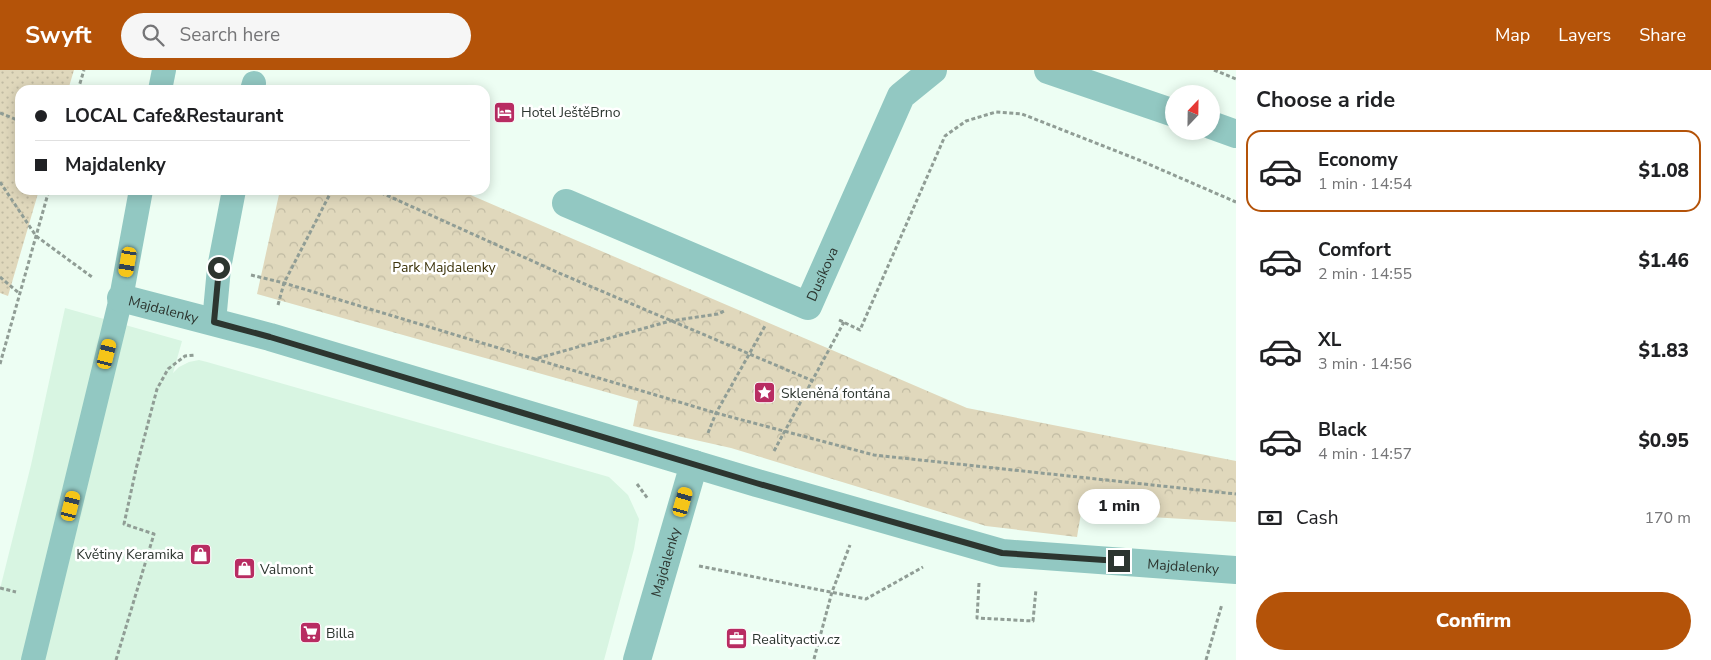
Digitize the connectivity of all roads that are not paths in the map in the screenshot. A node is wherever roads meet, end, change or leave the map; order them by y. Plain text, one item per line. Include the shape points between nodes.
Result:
1 (164, 70) edge
2 (933, 70) edge
3 (1048, 70) edge
4 (161, 85) edge
5 (1165, 110) edge
6 (1220, 128) edge
7 (1236, 134) edge
8 (140, 195) edge
9 (233, 195) edge
10 (566, 203) dead end
11 (121, 298) junction
12 (214, 322) junction
13 (694, 464) junction
14 (1236, 570) edge
15 (33, 660) edge
16 (637, 660) edge

1 - 4 lane
2 - 10 street, Dusíkova via 900,96 808,306
3 - 5 street
6 - 7 street
8 - 11 lane
9 - 12 lane via 219,268
11 - 12 street, Majdalenky
11 - 15 lane
12 - 13 street, Majdalenky
13 - 14 street, Majdalenky via 1002,553
13 - 16 street, Majdalenky

